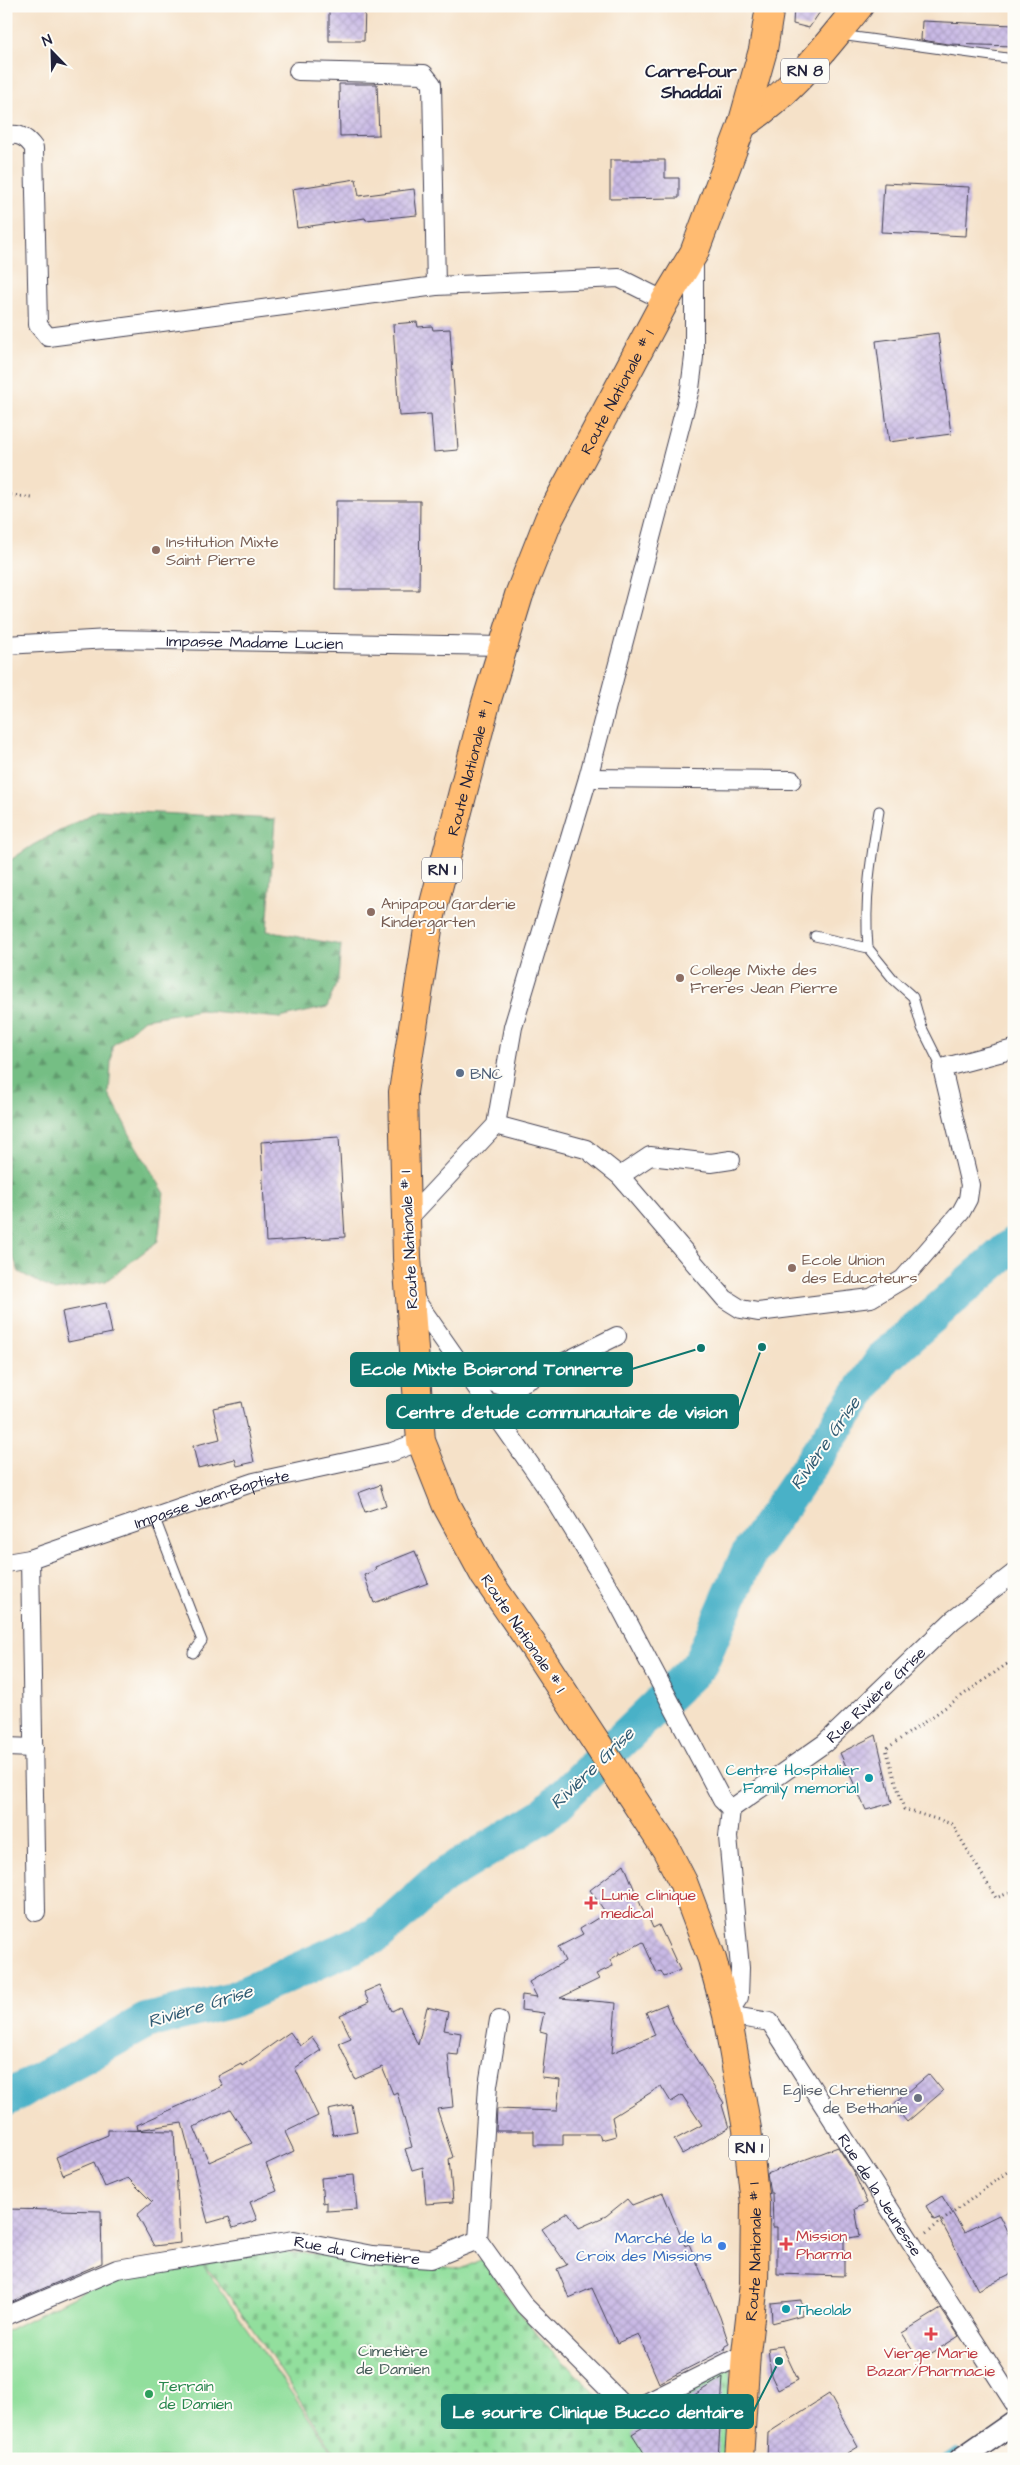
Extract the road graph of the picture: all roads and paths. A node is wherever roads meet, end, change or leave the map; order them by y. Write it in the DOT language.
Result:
graph roads {
  1 [pos="770,6"];
  2 [pos="859,6"];
  3 [pos="835,35"];
  4 [pos="1014,59"];
  5 [pos="298,71"];
  6 [pos="742,125"];
  7 [pos="6,136"];
  8 [pos="694,253"];
  9 [pos="436,286"];
  10 [pos="665,301"];
  11 [pos="6,494"];
  12 [pos="32,498"];
  13 [pos="6,645"];
  14 [pos="503,646"];
  15 [pos="588,778"];
  16 [pos="792,780"];
  17 [pos="880,811"];
  18 [pos="815,936"];
  19 [pos="868,948"];
  20 [pos="1014,1049"];
  21 [pos="942,1068"];
  22 [pos="496,1125"];
  23 [pos="732,1160"];
  24 [pos="620,1176"];
  25 [pos="406,1221"];
  26 [pos="410,1290"];
  27 [pos="617,1336"];
  28 [pos="465,1372"];
  29 [pos="421,1441"];
  30 [pos="154,1516"];
  31 [pos="30,1559"];
  32 [pos="6,1562"];
  33 [pos="1014,1573"];
  34 [pos="193,1653"];
  35 [pos="1014,1657"];
  36 [pos="1007,1664"];
  37 [pos="1014,1677"];
  38 [pos="6,1747"];
  39 [pos="34,1748"];
  40 [pos="727,1804"];
  41 [pos="1014,1891"];
  42 [pos="36,1912"];
  43 [pos="727,2015"];
  44 [pos="500,2020"];
  45 [pos="1014,2168"];
  46 [pos="478,2240"];
  47 [pos="911,2243"];
  48 [pos="6,2316"];
  49 [pos="746,2353"];
  50 [pos="1014,2403"];
  51 [pos="1014,2422"];
  52 [pos="738,2459"];
  53 [pos="961,2459"];
  1 -- 6 [label="main road, Route Nationale # 1 / RN 1"];
  2 -- 3 [label="main road, RN 8"];
  3 -- 4 [label="lane"];
  3 -- 6 [label="main road, RN 8"];
  5 -- 9 [label="street"];
  6 -- 8 [label="main road, Route Nationale # 1 / RN 1"];
  7 -- 9 [label="street"];
  8 -- 10 [label="main road, Route Nationale # 1 / RN 1"];
  8 -- 15 [label="street"];
  9 -- 10 [label="street"];
  10 -- 14 [label="main road, Route Nationale # 1 / RN 1"];
  11 -- 12 [label="path"];
  13 -- 14 [label="street, Impasse Madame Lucien"];
  14 -- 25 [label="main road, Route Nationale # 1 / RN 1"];
  15 -- 16 [label="street"];
  15 -- 22 [label="street"];
  17 -- 19 [label="lane"];
  18 -- 19 [label="lane"];
  19 -- 21 [label="lane"];
  20 -- 21 [label="street"];
  21 -- 24 [label="street"];
  22 -- 24 [label="street"];
  22 -- 25 [label="street"];
  23 -- 24 [label="street"];
  25 -- 26 [label="main road, Route Nationale # 1 / RN 1"];
  26 -- 28 [label="street"];
  26 -- 29 [label="main road, Route Nationale # 1 / RN 1"];
  27 -- 28 [label="street"];
  28 -- 40 [label="street"];
  29 -- 30 [label="street, Impasse Jean-Baptiste"];
  29 -- 43 [label="main road, Route Nationale # 1 / RN 1"];
  30 -- 31 [label="street, Impasse Jean-Baptiste"];
  30 -- 34 [label="lane"];
  31 -- 32 [label="street, Impasse Jean-Baptiste"];
  31 -- 39 [label="street"];
  33 -- 40 [label="street, Rue Rivière Grise"];
  35 -- 36 [label="path"];
  36 -- 37 [label="path"];
  36 -- 41 [label="path"];
  38 -- 39 [label="street"];
  39 -- 42 [label="street"];
  40 -- 43 [label="street"];
  43 -- 47 [label="street, Rue de la Jeunesse"];
  43 -- 49 [label="main road, Route Nationale # 1 / RN 1"];
  44 -- 46 [label="street"];
  45 -- 47 [label="path"];
  46 -- 48 [label="street, Rue du Cimetière"];
  46 -- 49 [label="street"];
  47 -- 50 [label="street, Rue de la Jeunesse"];
  49 -- 52 [label="main road, Route Nationale # 1 / RN 1"];
  51 -- 53 [label="street"];
}
